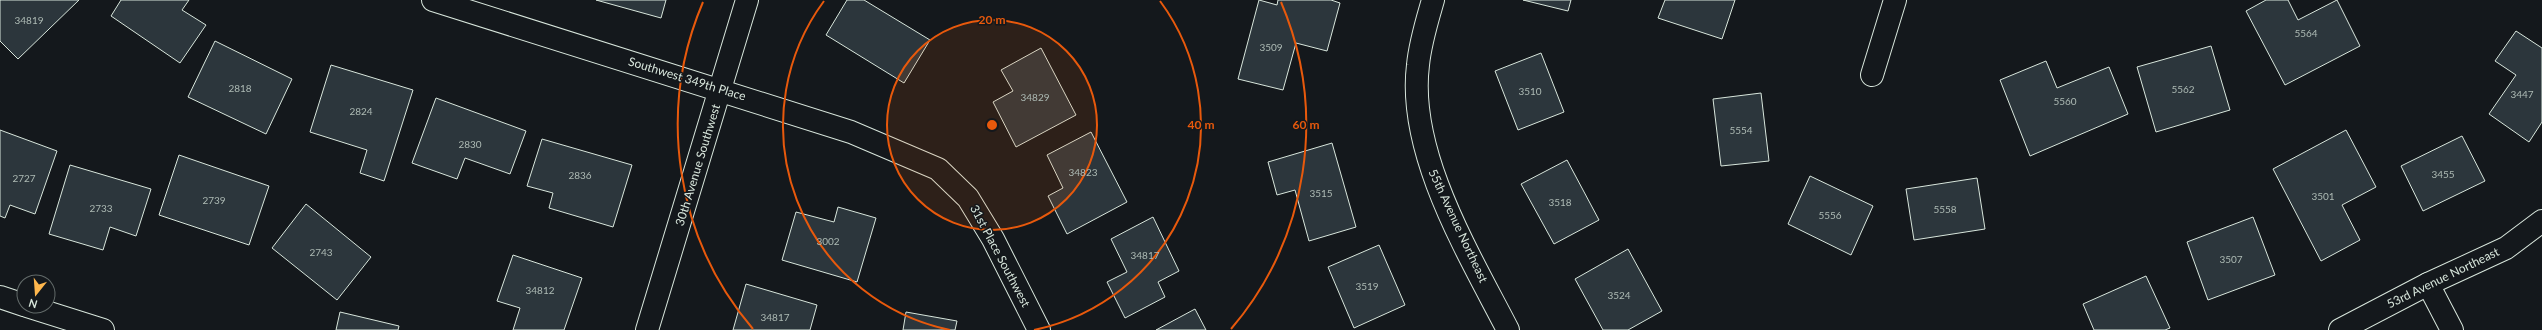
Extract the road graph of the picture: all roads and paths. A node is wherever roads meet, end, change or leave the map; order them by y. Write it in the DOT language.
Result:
graph roads {
  1 [pos="432,0"];
  2 [pos="747,0"];
  3 [pos="1433,0"];
  4 [pos="1895,0"];
  5 [pos="1872,75"];
  6 [pos="722,90"];
  7 [pos="938,169"];
  8 [pos="2542,220"];
  9 [pos="2428,284"];
  10 [pos="0,297"];
  11 [pos="16,302"];
  12 [pos="52,314"];
  13 [pos="103,330"];
  14 [pos="647,330"];
  15 [pos="1039,330"];
  16 [pos="1508,330"];
  17 [pos="2340,330"];
  18 [pos="2452,330"];
  1 -- 6 [label="street, Southwest 349th Place"];
  2 -- 6 [label="street, 30th Avenue Southwest"];
  3 -- 16 [label="street, 55th Avenue Northeast"];
  4 -- 5 [label="street"];
  6 -- 7 [label="street, Southwest 349th Place"];
  6 -- 14 [label="street, 30th Avenue Southwest"];
  7 -- 15 [label="street, 31st Place Southwest"];
  8 -- 9 [label="street, 53rd Avenue Northeast"];
  9 -- 17 [label="street, 53rd Avenue Northeast"];
  9 -- 18 [label="street"];
  10 -- 11 [label="street"];
  12 -- 13 [label="street"];
}
